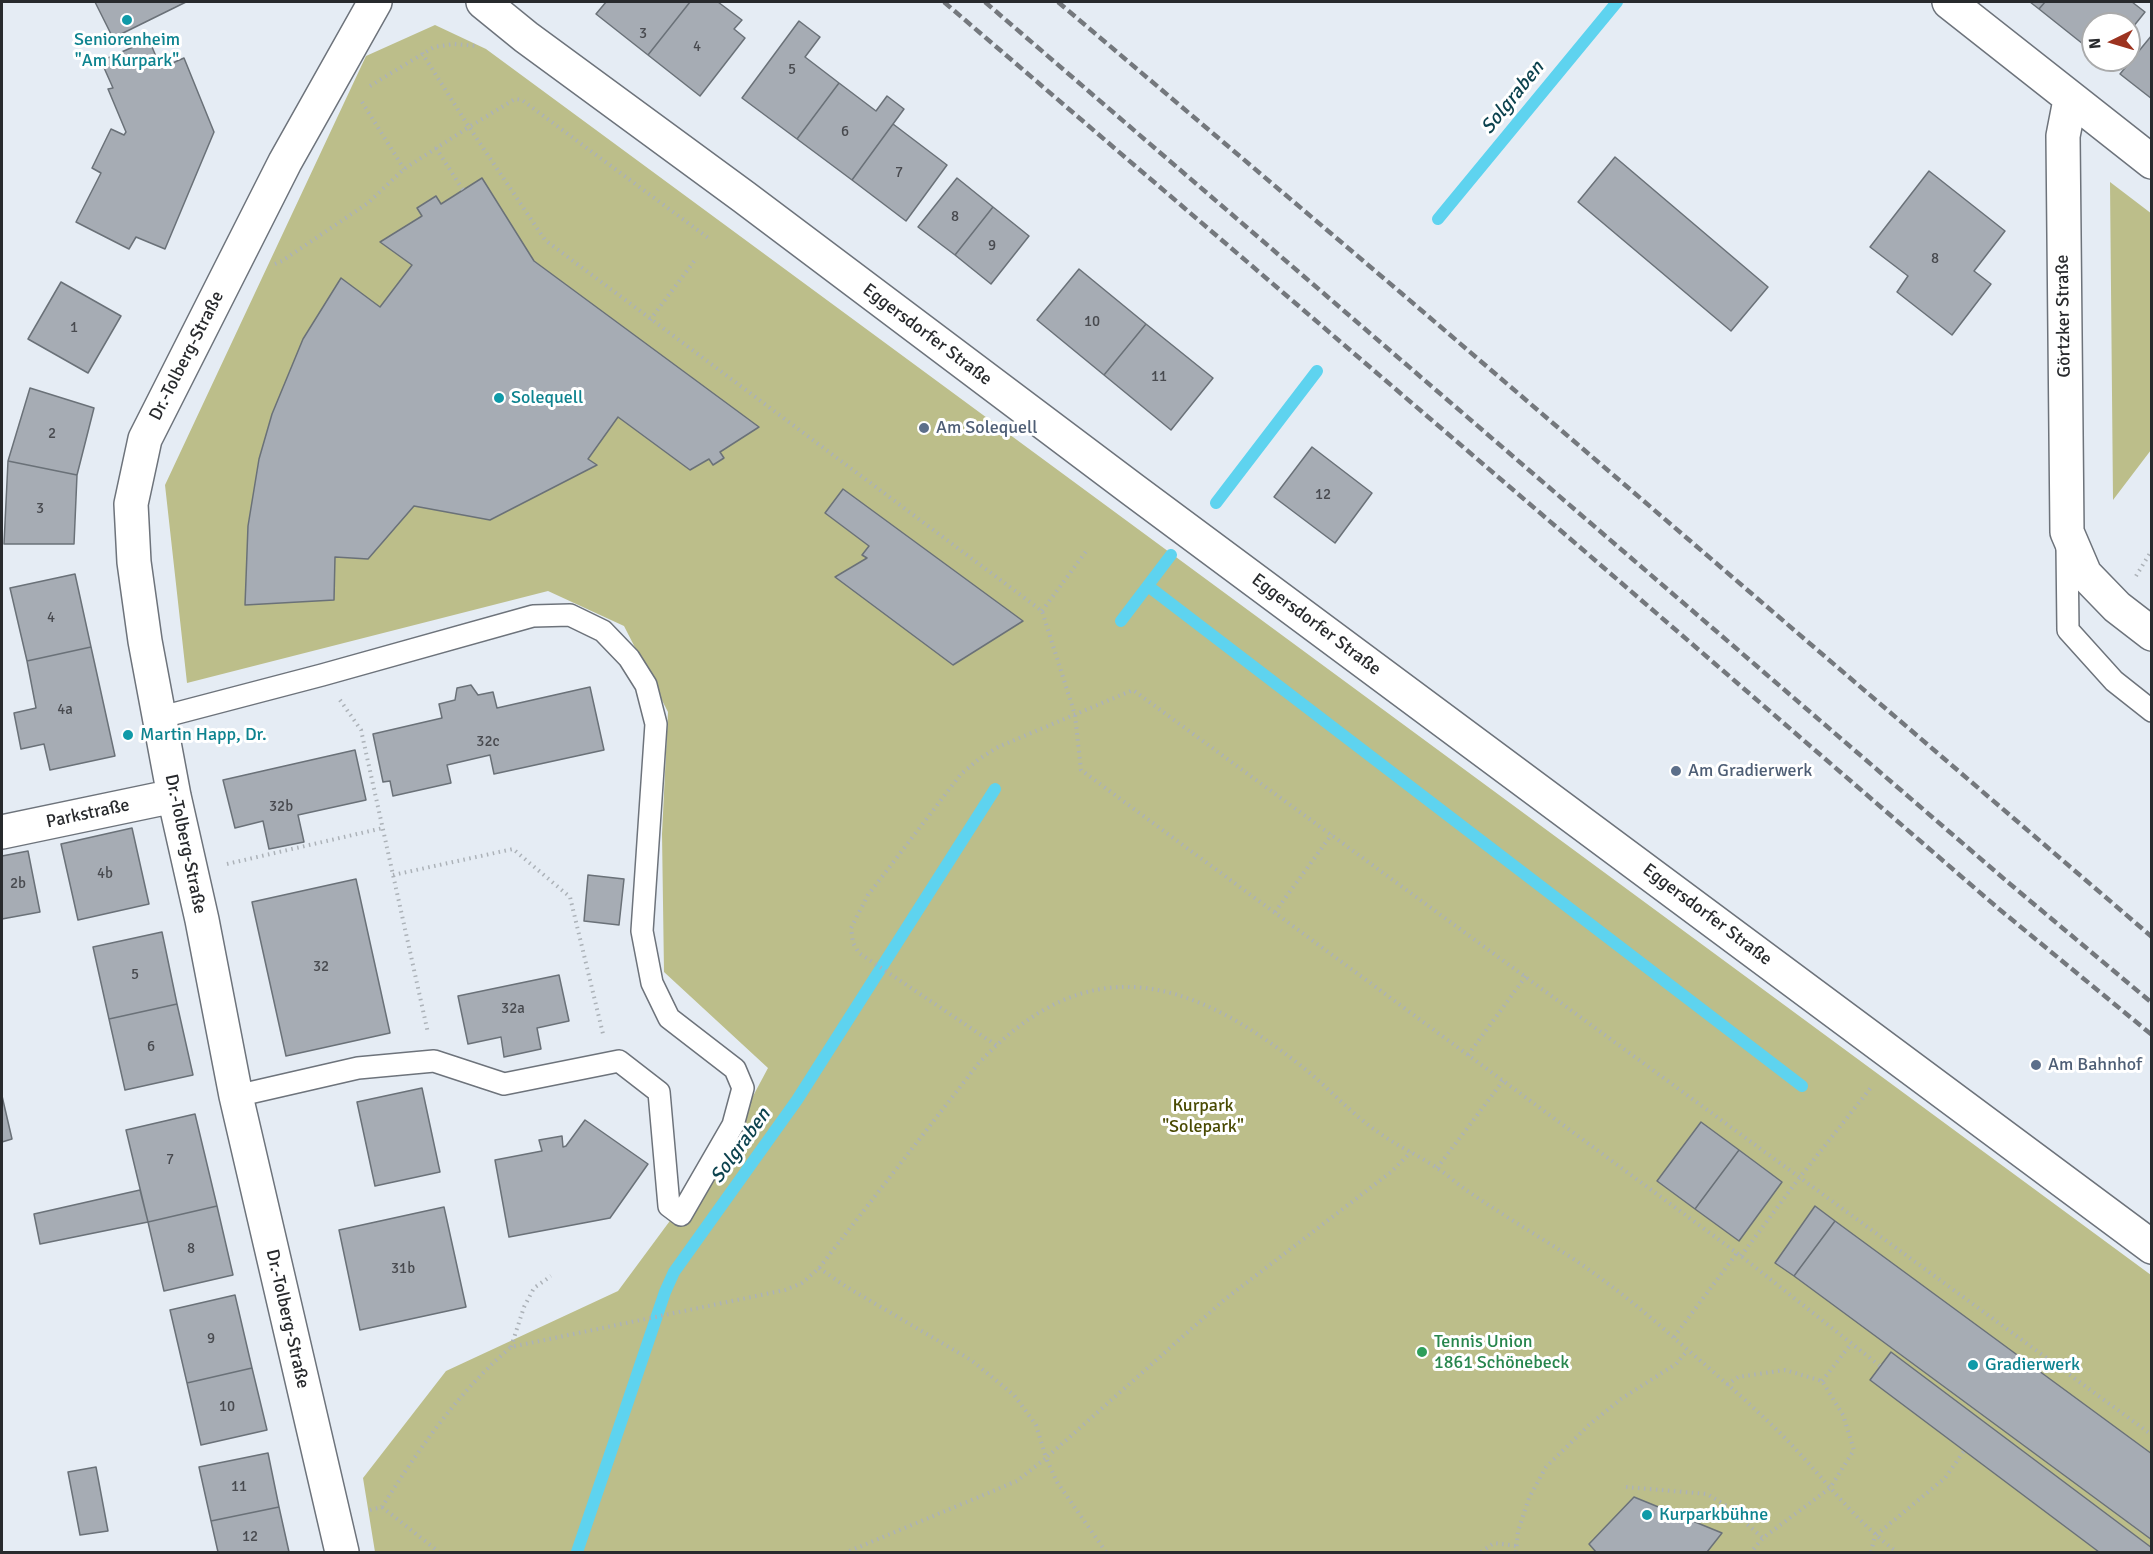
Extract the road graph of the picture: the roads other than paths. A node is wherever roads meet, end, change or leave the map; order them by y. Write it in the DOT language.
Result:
graph roads {
  1 [pos="375,2"];
  2 [pos="483,2"];
  3 [pos="1948,2"];
  4 [pos="2070,100"];
  5 [pos="2151,162"];
  6 [pos="2067,532"];
  7 [pos="2151,634"];
  8 [pos="2151,711"];
  9 [pos="158,718"];
  10 [pos="174,796"];
  11 [pos="2,832"];
  12 [pos="236,1096"];
  13 [pos="2151,1247"];
  14 [pos="342,1552"];
  1 -- 9 [label="street, Dr.-Tolberg-Straße"];
  2 -- 13 [label="street, Eggersdorfer Straße"];
  3 -- 4 [label="street"];
  4 -- 5 [label="street"];
  4 -- 6 [label="street, Görtzker Straße"];
  6 -- 7 [label="street"];
  6 -- 8 [label="lane"];
  9 -- 10 [label="street, Dr.-Tolberg-Straße"];
  9 -- 12 [label="lane"];
  10 -- 11 [label="street, Parkstraße"];
  10 -- 12 [label="street, Dr.-Tolberg-Straße"];
  12 -- 14 [label="street, Dr.-Tolberg-Straße"];
}
